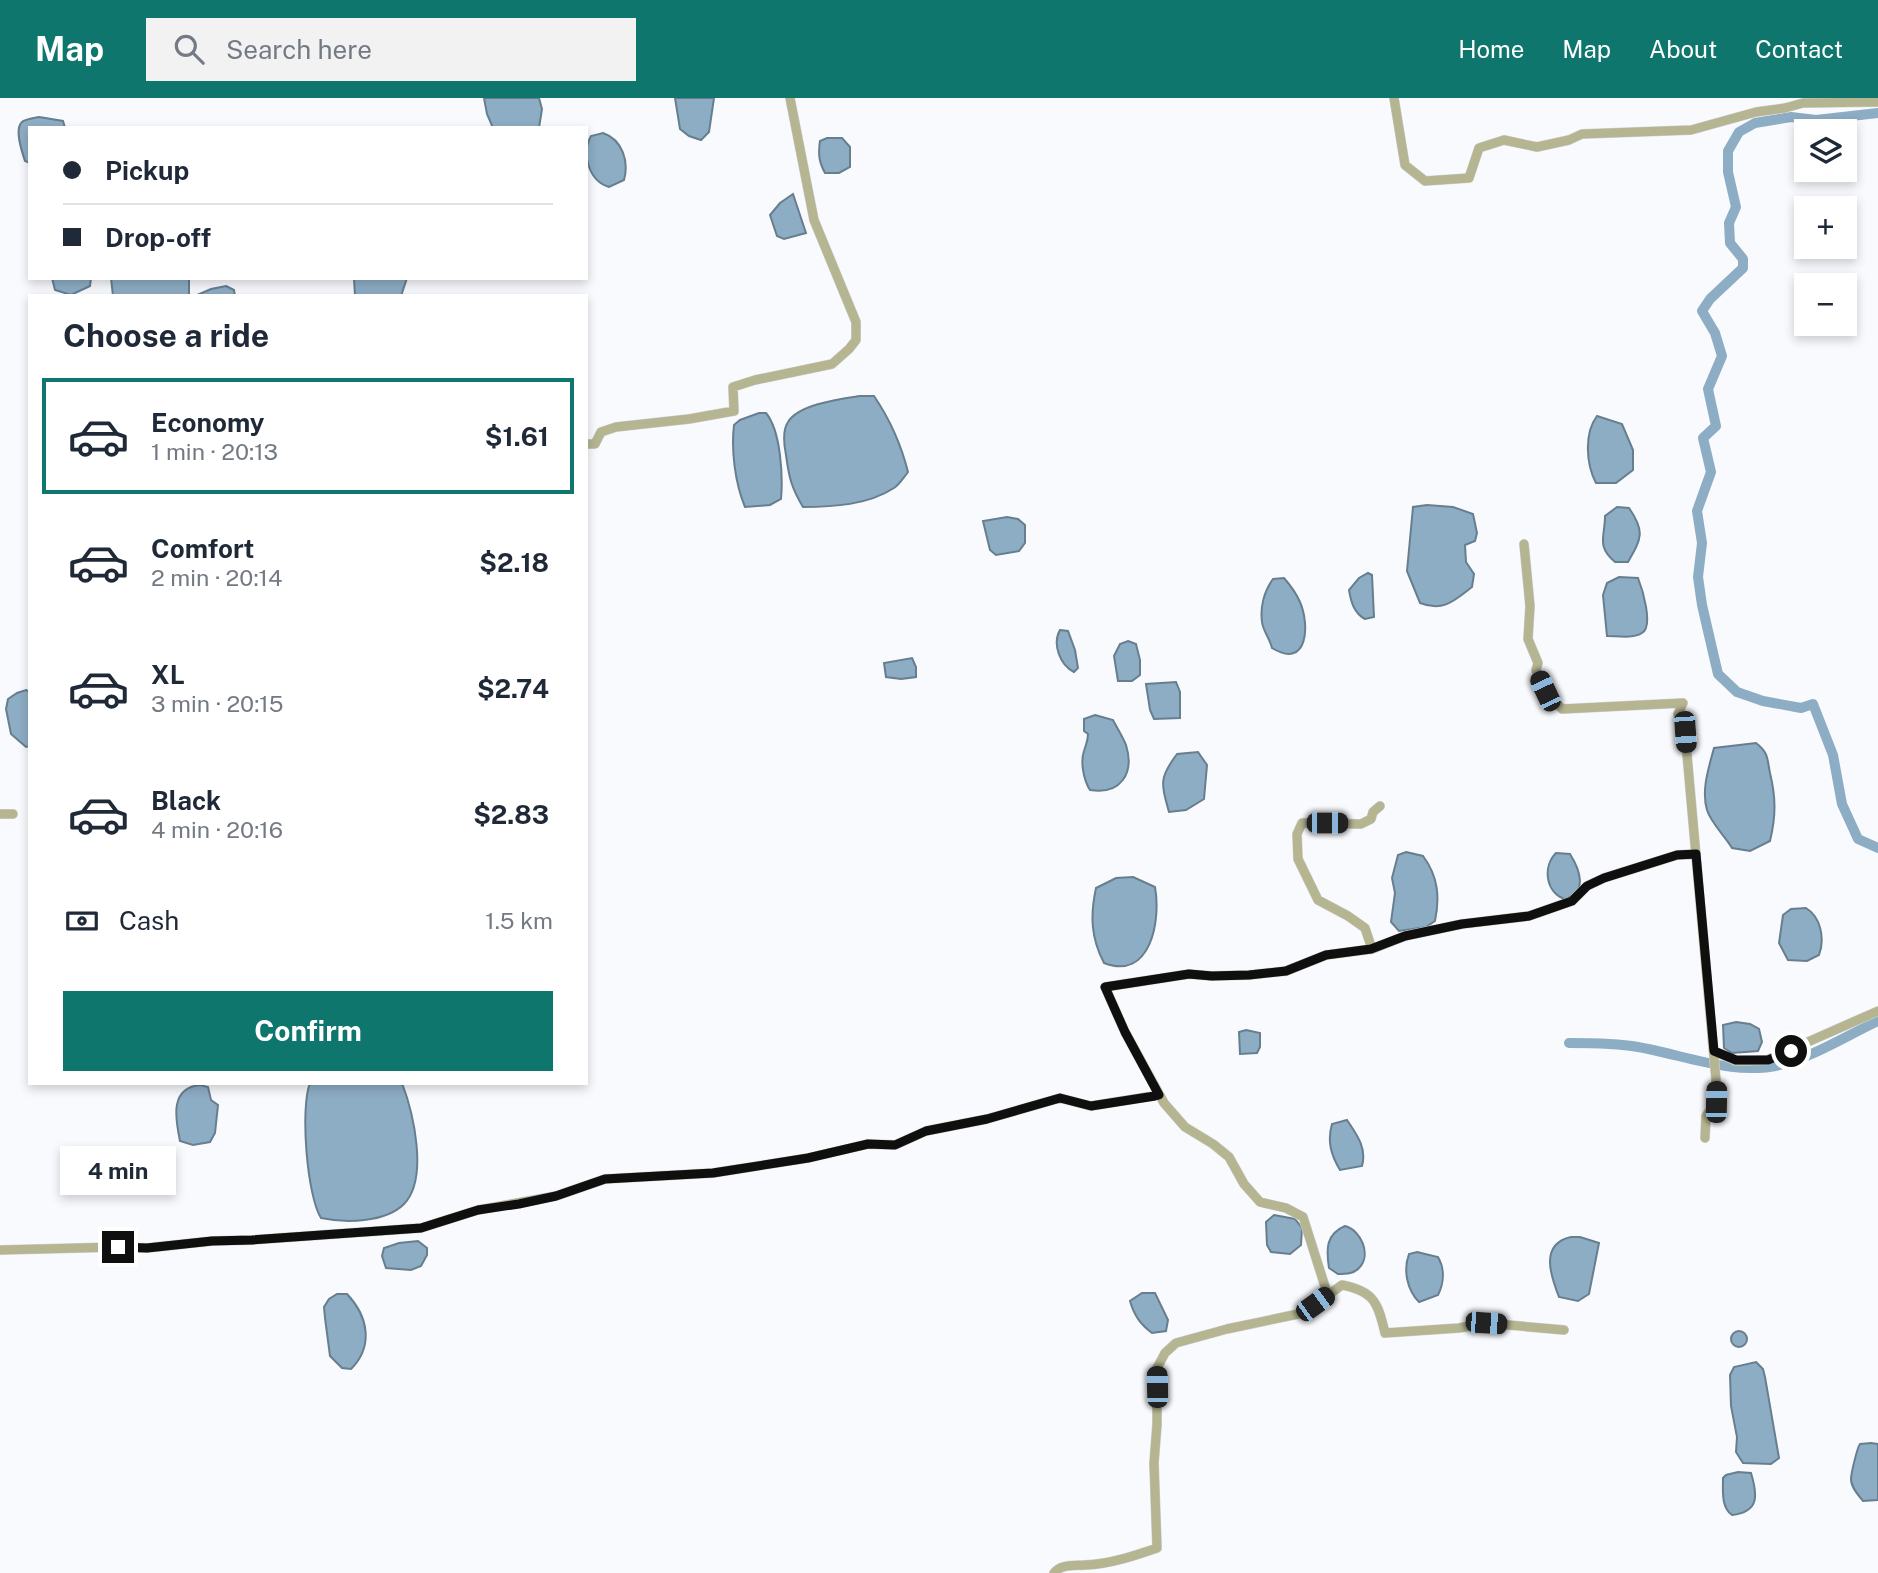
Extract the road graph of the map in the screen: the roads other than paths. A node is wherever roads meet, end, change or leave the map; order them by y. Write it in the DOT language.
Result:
graph roads {
  1 [pos="790,98"];
  2 [pos="1394,98"];
  3 [pos="1878,102"];
  4 [pos="588,444"];
  5 [pos="1524,544"];
  6 [pos="1380,806"];
  7 [pos="0,814"];
  8 [pos="13,814"];
  9 [pos="1696,854"];
  10 [pos="1371,949"];
  11 [pos="1878,1011"];
  12 [pos="1714,1051"];
  13 [pos="1159,1095"];
  14 [pos="1705,1138"];
  15 [pos="0,1250"];
  16 [pos="1328,1296"];
  17 [pos="1564,1330"];
  18 [pos="1054,1573"];
  1 -- 4 [label="street"];
  2 -- 3 [label="street"];
  5 -- 9 [label="street"];
  6 -- 10 [label="street"];
  7 -- 8 [label="street"];
  9 -- 10 [label="street"];
  9 -- 12 [label="street"];
  10 -- 13 [label="street"];
  11 -- 12 [label="street"];
  12 -- 14 [label="street"];
  13 -- 15 [label="street"];
  13 -- 16 [label="street"];
  16 -- 17 [label="street"];
  16 -- 18 [label="street"];
}
